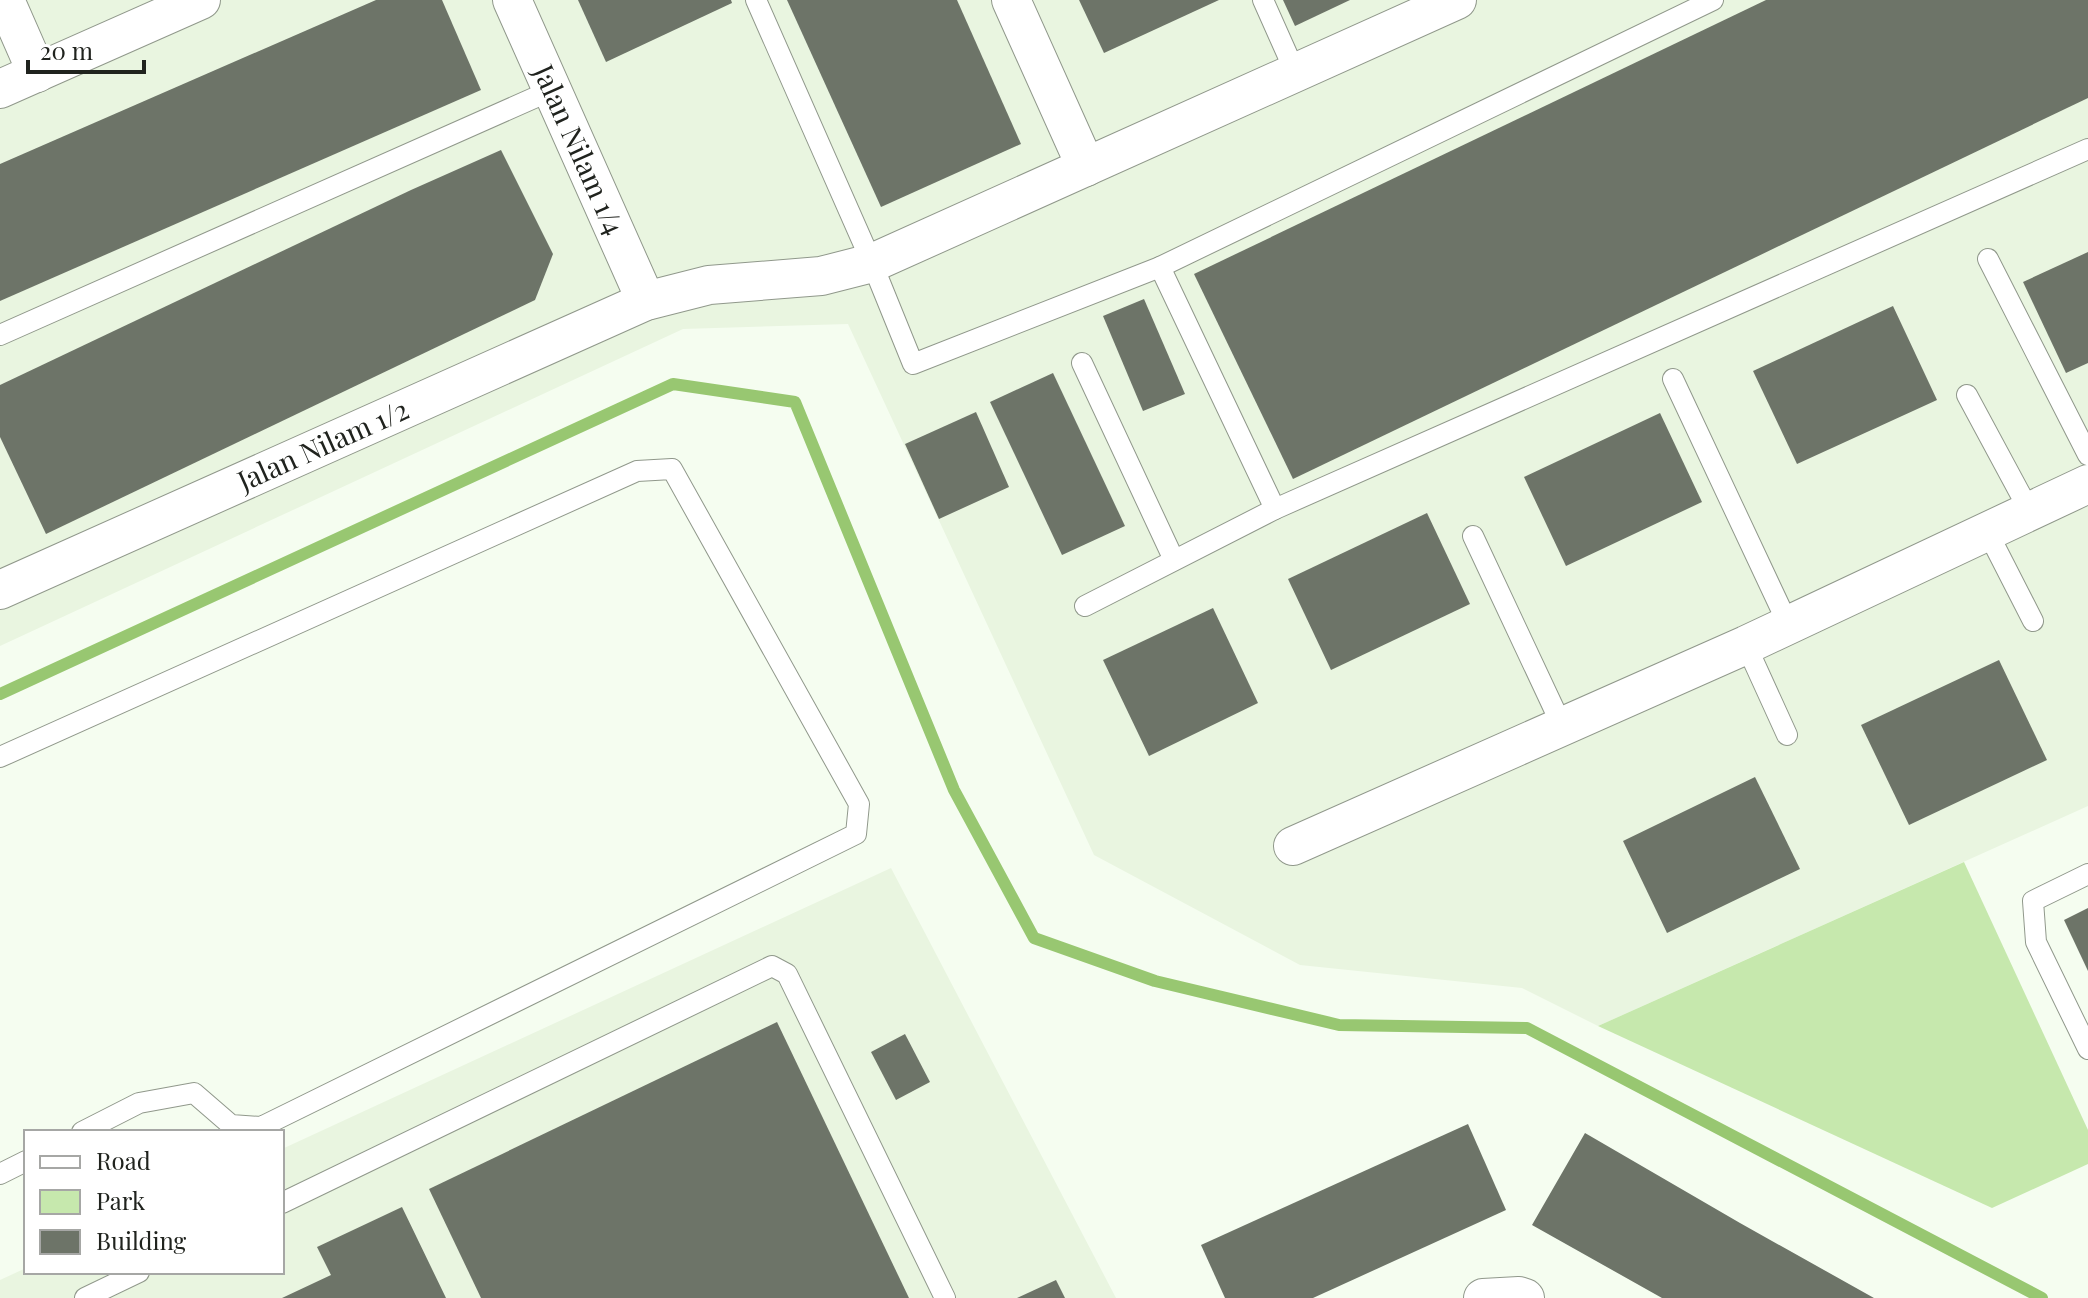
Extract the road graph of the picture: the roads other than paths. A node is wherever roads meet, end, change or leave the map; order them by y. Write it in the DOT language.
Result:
graph roads {
  1 [pos="5,0"];
  2 [pos="201,0"];
  3 [pos="512,0"];
  4 [pos="756,0"];
  5 [pos="1011,0"];
  6 [pos="1263,0"];
  7 [pos="1457,0"];
  8 [pos="1713,0"];
  9 [pos="37,73"];
  10 [pos="1296,74"];
  11 [pos="0,89"];
  12 [pos="552,90"];
  13 [pos="2088,149"];
  14 [pos="1086,167"];
  15 [pos="1988,259"];
  16 [pos="872,263"];
  17 [pos="1160,267"];
  18 [pos="646,301"];
  19 [pos="0,335"];
  20 [pos="1082,363"];
  21 [pos="1673,379"];
  22 [pos="1967,395"];
  23 [pos="2088,455"];
  24 [pos="2088,484"];
  25 [pos="1275,509"];
  26 [pos="2030,512"];
  27 [pos="1987,531"];
  28 [pos="1473,536"];
  29 [pos="1174,560"];
  30 [pos="2,583"];
  31 [pos="1085,606"];
  32 [pos="2033,621"];
  33 [pos="1788,624"];
  34 [pos="1746,645"];
  35 [pos="1563,728"];
  36 [pos="1787,735"];
  37 [pos="0,757"];
  38 [pos="1293,846"];
  39 [pos="2088,874"];
  40 [pos="2088,1049"];
  41 [pos="86,1130"];
  42 [pos="284,1202"];
  43 [pos="135,1274"];
  44 [pos="85,1298"];
  45 [pos="945,1298"];
  46 [pos="1483,1298"];
  47 [pos="1525,1298"];
  1 -- 9 [label="street"];
  2 -- 9 [label="street"];
  3 -- 12 [label="street, Jalan Nilam 1/4"];
  4 -- 16 [label="lane"];
  5 -- 14 [label="street"];
  6 -- 10 [label="lane"];
  7 -- 10 [label="street, Jalan Nilam 1/2"];
  8 -- 17 [label="lane"];
  9 -- 11 [label="street"];
  10 -- 14 [label="street, Jalan Nilam 1/2"];
  12 -- 18 [label="street, Jalan Nilam 1/4"];
  12 -- 19 [label="lane"];
  13 -- 25 [label="lane"];
  14 -- 16 [label="street, Jalan Nilam 1/2"];
  15 -- 23 [label="lane"];
  16 -- 17 [label="lane"];
  16 -- 18 [label="street, Jalan Nilam 1/2"];
  17 -- 25 [label="lane"];
  18 -- 30 [label="street, Jalan Nilam 1/2"];
  20 -- 29 [label="lane"];
  21 -- 33 [label="lane"];
  22 -- 26 [label="lane"];
  24 -- 26 [label="street"];
  25 -- 29 [label="lane"];
  26 -- 27 [label="street"];
  27 -- 32 [label="lane"];
  27 -- 33 [label="street"];
  28 -- 35 [label="lane"];
  29 -- 31 [label="lane"];
  33 -- 34 [label="street"];
  34 -- 35 [label="street"];
  34 -- 36 [label="lane"];
  35 -- 38 [label="street"];
  37 -- 41 [label="lane"];
  39 -- 40 [label="lane"];
  42 -- 45 [label="lane"];
  43 -- 44 [label="lane"];
  46 -- 47 [label="street"];
}
